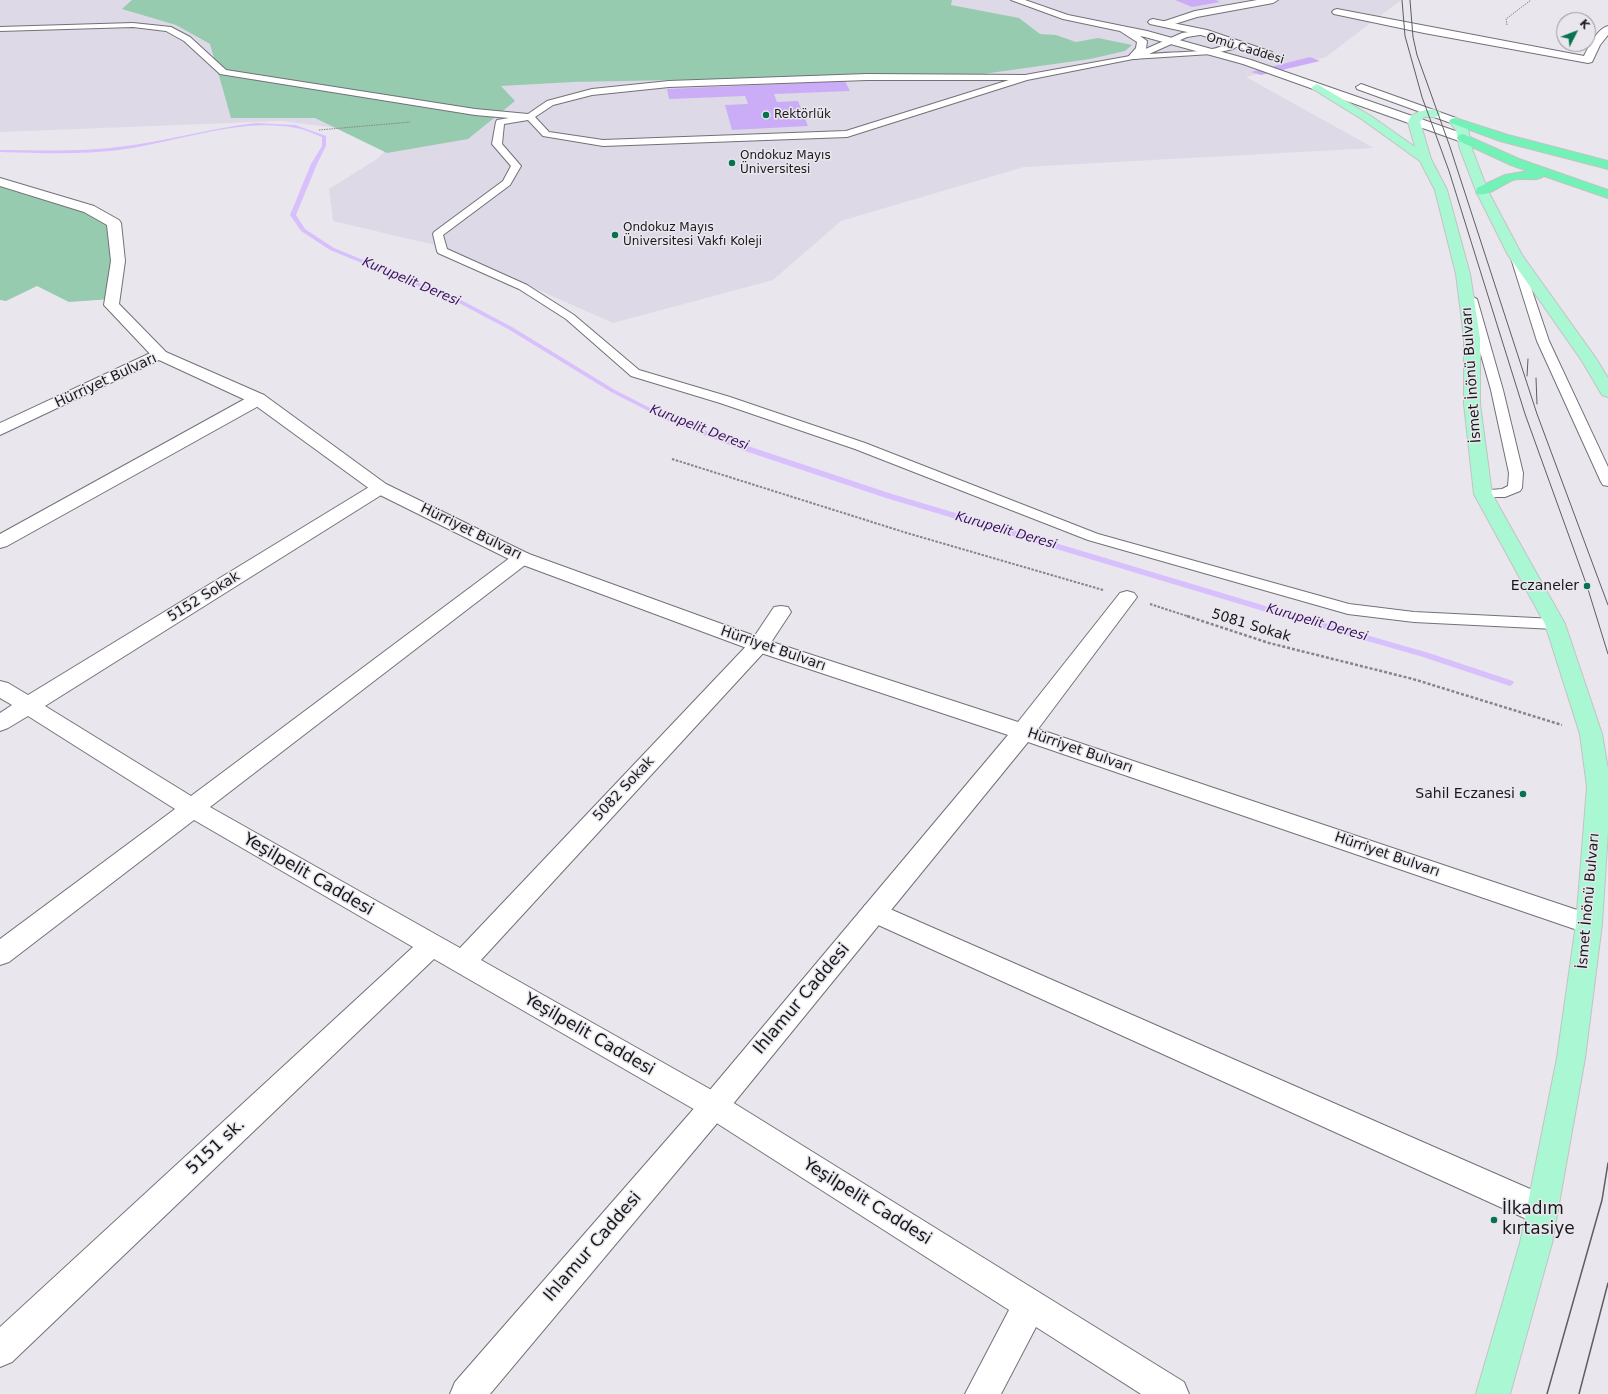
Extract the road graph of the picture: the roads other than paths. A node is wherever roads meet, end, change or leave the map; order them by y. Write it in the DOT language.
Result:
graph roads {
  1 [pos="1016,0"];
  2 [pos="1044,0"];
  3 [pos="1274,0"];
  4 [pos="1246,2"];
  5 [pos="1337,12"];
  6 [pos="1104,14"];
  7 [pos="1145,21"];
  8 [pos="1165,24"];
  9 [pos="0,29"];
  10 [pos="1123,29"];
  11 [pos="1608,29"];
  12 [pos="1203,32"];
  13 [pos="1171,41"];
  14 [pos="1236,43"];
  15 [pos="1211,52"];
  16 [pos="1133,57"];
  17 [pos="1278,57"];
  18 [pos="1025,78"];
  19 [pos="1351,84"];
  20 [pos="1317,87"];
  21 [pos="1435,114"];
  22 [pos="530,117"];
  23 [pos="1455,121"];
  24 [pos="1414,122"];
  25 [pos="1463,138"];
  26 [pos="1595,150"];
  27 [pos="1425,159"];
  28 [pos="1608,165"];
  29 [pos="1608,174"];
  30 [pos="1557,177"];
  31 [pos="0,182"];
  32 [pos="1482,191"];
  33 [pos="1608,194"];
  34 [pos="1515,255"];
  35 [pos="1463,274"];
  36 [pos="159,354"];
  37 [pos="1608,392"];
  38 [pos="258,399"];
  39 [pos="0,430"];
  40 [pos="1608,482"];
  41 [pos="380,488"];
  42 [pos="1482,494"];
  43 [pos="0,542"];
  44 [pos="522,558"];
  45 [pos="1127,597"];
  46 [pos="782,612"];
  47 [pos="1554,624"];
  48 [pos="759,645"];
  49 [pos="0,688"];
  50 [pos="28,706"];
  51 [pos="0,723"];
  52 [pos="1023,732"];
  53 [pos="192,808"];
  54 [pos="874,912"];
  55 [pos="1589,924"];
  56 [pos="432,945"];
  57 [pos="0,954"];
  58 [pos="462,963"];
  59 [pos="714,1106"];
  60 [pos="1542,1210"];
  61 [pos="1030,1305"];
  62 [pos="0,1350"];
  63 [pos="467,1394"];
  64 [pos="982,1394"];
  65 [pos="1172,1394"];
  66 [pos="1493,1394"];
  1 -- 10 [label="street, Omü Caddesi"];
  2 -- 6 [label="street"];
  3 -- 4 [label="street"];
  4 -- 8 [label="street"];
  5 -- 11 [label="street"];
  7 -- 8 [label="street, Omü Caddesi"];
  8 -- 12 [label="street, Omü Caddesi"];
  9 -- 22 [label="lane"];
  10 -- 13 [label="street, Omü Caddesi"];
  10 -- 16 [label="street"];
  12 -- 13 [label="lane"];
  12 -- 14 [label="street, Omü Caddesi"];
  13 -- 15 [label="street, Omü Caddesi"];
  13 -- 16 [label="lane"];
  14 -- 15 [label="lane"];
  14 -- 17 [label="street, Omü Caddesi"];
  15 -- 16 [label="lane"];
  15 -- 20 [label="street, Omü Caddesi"];
  16 -- 18 [label="lane"];
  18 -- 22 [label="lane"];
  18 -- 22 [label="lane"];
  19 -- 21 [label="street"];
  20 -- 24 [label="street, Omü Caddesi"];
  20 -- 27 [label="main road"];
  21 -- 23 [label="street"];
  21 -- 24 [label="main road"];
  22 -- 47 [label="lane"];
  23 -- 25 [label="main road"];
  23 -- 26 [label="highway"];
  23 -- 28 [label="highway"];
  24 -- 25 [label="street, Omü Caddesi"];
  24 -- 27 [label="main road, İsmet İnönü Bulvarı"];
  25 -- 29 [label="highway"];
  25 -- 30 [label="highway"];
  25 -- 32 [label="main road"];
  27 -- 35 [label="main road, İsmet İnönü Bulvarı"];
  30 -- 32 [label="highway"];
  30 -- 33 [label="highway"];
  31 -- 36 [label="street"];
  32 -- 34 [label="main road"];
  34 -- 37 [label="main road"];
  34 -- 40 [label="lane"];
  35 -- 42 [label="main road, İsmet İnönü Bulvarı"];
  35 -- 42 [label="lane"];
  36 -- 38 [label="street, Hürriyet Bulvarı"];
  36 -- 39 [label="street, Hürriyet Bulvarı"];
  38 -- 41 [label="street, Hürriyet Bulvarı"];
  38 -- 43 [label="street"];
  41 -- 44 [label="street, Hürriyet Bulvarı"];
  41 -- 50 [label="street, 5152 Sokak"];
  42 -- 47 [label="main road, İsmet İnönü Bulvarı"];
  44 -- 48 [label="street, Hürriyet Bulvarı"];
  44 -- 53 [label="street"];
  45 -- 52 [label="street, Ihlamur Caddesi"];
  46 -- 48 [label="street, 5082 Sokak"];
  47 -- 55 [label="main road, İsmet İnönü Bulvarı"];
  48 -- 52 [label="street, Hürriyet Bulvarı"];
  48 -- 58 [label="street, 5082 Sokak"];
  49 -- 50 [label="street, Yeşilpelit Caddesi"];
  50 -- 51 [label="street, 5152 Sokak"];
  50 -- 53 [label="street, Yeşilpelit Caddesi"];
  52 -- 54 [label="street, Ihlamur Caddesi"];
  52 -- 55 [label="street, Hürriyet Bulvarı"];
  53 -- 56 [label="street, Yeşilpelit Caddesi"];
  53 -- 57 [label="street"];
  54 -- 59 [label="street, Ihlamur Caddesi"];
  54 -- 60 [label="street"];
  55 -- 60 [label="main road, İsmet İnönü Bulvarı"];
  56 -- 58 [label="street, Yeşilpelit Caddesi"];
  56 -- 62 [label="street, 5151 sk."];
  58 -- 59 [label="street, Yeşilpelit Caddesi"];
  59 -- 61 [label="street, Yeşilpelit Caddesi"];
  59 -- 63 [label="street, Ihlamur Caddesi"];
  60 -- 66 [label="main road, İsmet İnönü Bulvarı"];
  61 -- 64 [label="street"];
  61 -- 65 [label="street, Yeşilpelit Caddesi"];
}
